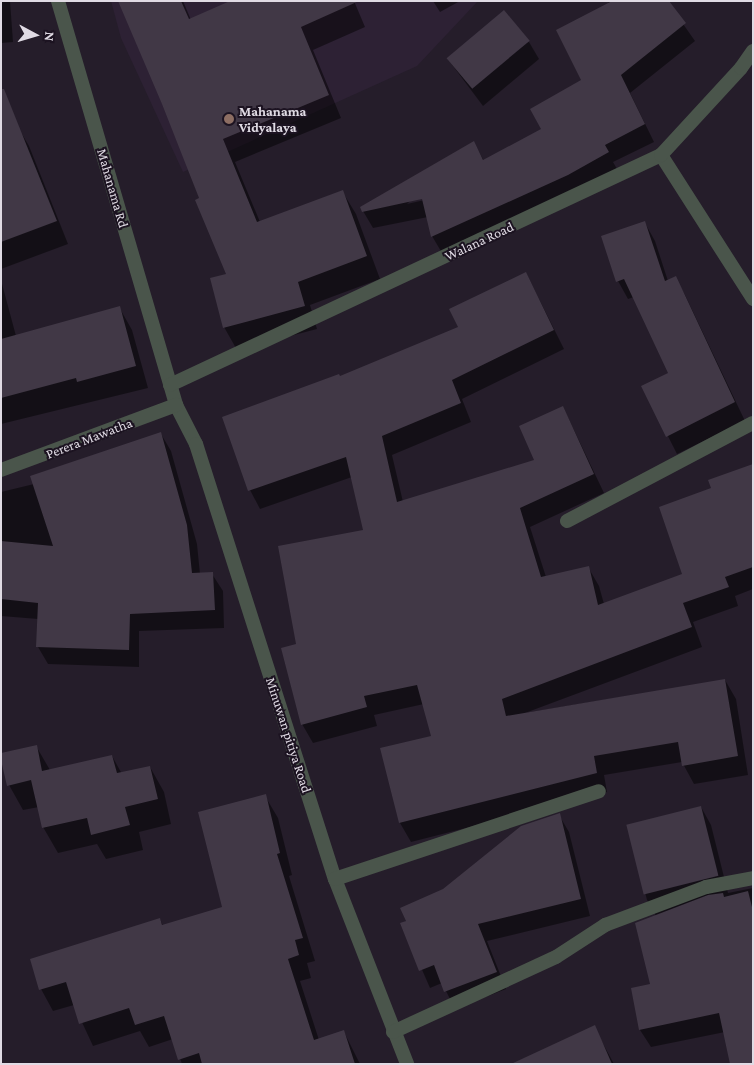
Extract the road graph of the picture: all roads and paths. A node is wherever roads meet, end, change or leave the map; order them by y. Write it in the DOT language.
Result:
graph roads {
  1 [pos="58,1"];
  2 [pos="753,51"];
  3 [pos="661,155"];
  4 [pos="753,298"];
  5 [pos="169,380"];
  6 [pos="176,405"];
  7 [pos="753,423"];
  8 [pos="1,470"];
  9 [pos="567,521"];
  10 [pos="599,791"];
  11 [pos="753,878"];
  12 [pos="335,879"];
  13 [pos="393,1032"];
  14 [pos="407,1064"];
  1 -- 5 [label="street, Mahanama Rd"];
  2 -- 3 [label="street, Walana Road"];
  3 -- 4 [label="street"];
  3 -- 5 [label="street, Walana Road"];
  5 -- 6 [label="street, Mahanama Rd"];
  6 -- 8 [label="street, Perera Mawatha"];
  6 -- 12 [label="street, Minuwan pitiya Road"];
  7 -- 9 [label="street"];
  10 -- 12 [label="street"];
  11 -- 13 [label="street"];
  12 -- 13 [label="street, Minuwan pitiya Road"];
  13 -- 14 [label="street, Minuwan pitiya Road"];
}
